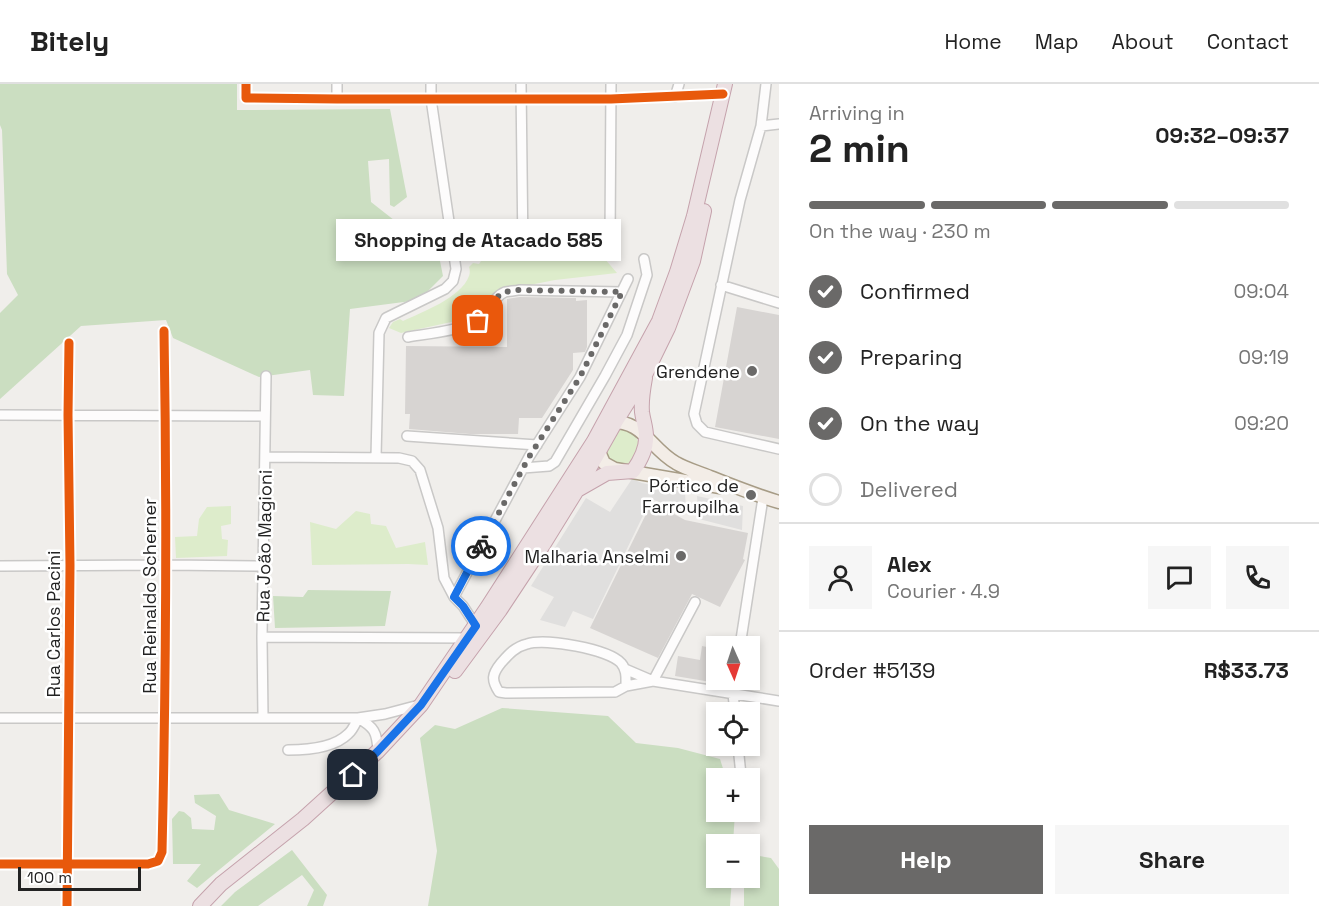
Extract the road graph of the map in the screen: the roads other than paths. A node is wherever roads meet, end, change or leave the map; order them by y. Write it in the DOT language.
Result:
graph roads {
  1 [pos="246,84"];
  2 [pos="338,84"];
  3 [pos="431,84"];
  4 [pos="521,84"];
  5 [pos="612,84"];
  6 [pos="678,84"];
  7 [pos="766,84"];
  8 [pos="724,89"];
  9 [pos="675,97"];
  10 [pos="337,99"];
  11 [pos="431,99"];
  12 [pos="520,99"];
  13 [pos="612,99"];
  14 [pos="720,108"];
  15 [pos="779,124"];
  16 [pos="761,126"];
  17 [pos="524,252"];
  18 [pos="454,255"];
  19 [pos="644,259"];
  20 [pos="628,279"];
  21 [pos="721,285"];
  22 [pos="622,292"];
  23 [pos="779,303"];
  24 [pos="164,331"];
  25 [pos="408,337"];
  26 [pos="69,343"];
  27 [pos="646,373"];
  28 [pos="266,376"];
  29 [pos="0,415"];
  30 [pos="68,415"];
  31 [pos="166,415"];
  32 [pos="264,416"];
  33 [pos="610,422"];
  34 [pos="407,436"];
  35 [pos="646,436"];
  36 [pos="537,445"];
  37 [pos="596,446"];
  38 [pos="779,449"];
  39 [pos="376,457"];
  40 [pos="265,458"];
  41 [pos="523,468"];
  42 [pos="638,474"];
  43 [pos="577,490"];
  44 [pos="749,493"];
  45 [pos="763,498"];
  46 [pos="779,502"];
  47 [pos="70,565"];
  48 [pos="166,565"];
  49 [pos="0,566"];
  50 [pos="263,567"];
  51 [pos="454,597"];
  52 [pos="695,602"];
  53 [pos="463,606"];
  54 [pos="487,608"];
  55 [pos="476,626"];
  56 [pos="742,636"];
  57 [pos="262,637"];
  58 [pos="467,638"];
  59 [pos="625,669"];
  60 [pos="653,681"];
  61 [pos="626,686"];
  62 [pos="734,690"];
  63 [pos="733,694"];
  64 [pos="779,701"];
  65 [pos="734,702"];
  66 [pos="421,705"];
  67 [pos="69,717"];
  68 [pos="165,717"];
  69 [pos="263,717"];
  70 [pos="0,718"];
  71 [pos="358,718"];
  72 [pos="288,750"];
  73 [pos="378,751"];
  74 [pos="0,864"];
  75 [pos="68,864"];
  76 [pos="67,906"];
  77 [pos="200,906"];
  1 -- 10 [label="street"];
  2 -- 10 [label="street"];
  3 -- 11 [label="street"];
  4 -- 12 [label="street"];
  5 -- 13 [label="street"];
  6 -- 9 [label="street"];
  7 -- 16 [label="street"];
  8 -- 9 [label="street"];
  8 -- 14 [label="highway"];
  9 -- 13 [label="street"];
  10 -- 11 [label="street"];
  11 -- 12 [label="street"];
  11 -- 18 [label="street"];
  12 -- 13 [label="street"];
  12 -- 17 [label="street"];
  13 -- 17 [label="street"];
  14 -- 27 [label="highway"];
  14 -- 33 [label="highway"];
  15 -- 16 [label="street"];
  16 -- 21 [label="street"];
  17 -- 18 [label="street"];
  18 -- 39 [label="street"];
  19 -- 41 [label="street"];
  20 -- 22 [label="street"];
  21 -- 23 [label="street"];
  21 -- 38 [label="street"];
  22 -- 25 [label="street"];
  22 -- 36 [label="street"];
  24 -- 31 [label="street, Rua Reinaldo Scherner"];
  26 -- 30 [label="street, Rua Carlos Pacini"];
  27 -- 33 [label="highway"];
  27 -- 35 [label="highway"];
  28 -- 32 [label="street, Rua João Magioni"];
  29 -- 30 [label="street"];
  30 -- 31 [label="street"];
  30 -- 47 [label="street, Rua Carlos Pacini"];
  31 -- 32 [label="street"];
  31 -- 48 [label="street, Rua Reinaldo Scherner"];
  32 -- 40 [label="street, Rua João Magioni"];
  33 -- 35 [label="main road"];
  33 -- 37 [label="highway"];
  34 -- 36 [label="street"];
  35 -- 42 [label="highway"];
  35 -- 44 [label="main road"];
  36 -- 41 [label="street"];
  37 -- 42 [label="main road"];
  37 -- 43 [label="highway"];
  37 -- 54 [label="highway"];
  39 -- 40 [label="street"];
  39 -- 51 [label="street"];
  40 -- 50 [label="street, Rua João Magioni"];
  41 -- 51 [label="street"];
  42 -- 43 [label="highway"];
  42 -- 44 [label="main road"];
  43 -- 66 [label="highway"];
  44 -- 45 [label="main road"];
  45 -- 46 [label="main road"];
  45 -- 56 [label="street"];
  47 -- 48 [label="street"];
  47 -- 49 [label="street"];
  47 -- 67 [label="street, Rua Carlos Pacini"];
  48 -- 50 [label="street"];
  48 -- 68 [label="street, Rua Reinaldo Scherner"];
  50 -- 57 [label="street, Rua João Magioni"];
  51 -- 53 [label="street"];
  52 -- 60 [label="street"];
  53 -- 54 [label="street"];
  53 -- 55 [label="street"];
  54 -- 55 [label="highway"];
  55 -- 58 [label="highway"];
  57 -- 58 [label="street"];
  57 -- 69 [label="street, Rua João Magioni"];
  58 -- 66 [label="highway"];
  59 -- 60 [label="street"];
  59 -- 61 [label="street"];
  59 -- 61 [label="street"];
  60 -- 61 [label="street"];
  60 -- 63 [label="street"];
  62 -- 63 [label="street"];
  63 -- 64 [label="street"];
  63 -- 65 [label="street"];
  66 -- 71 [label="street"];
  66 -- 73 [label="highway"];
  67 -- 68 [label="street"];
  67 -- 70 [label="street"];
  67 -- 75 [label="street, Rua Carlos Pacini"];
  68 -- 69 [label="street"];
  68 -- 75 [label="street, Rua Reinaldo Scherner"];
  69 -- 71 [label="street"];
  71 -- 72 [label="street"];
  71 -- 73 [label="street"];
  73 -- 77 [label="highway"];
  74 -- 75 [label="street"];
  75 -- 76 [label="street, Rua Carlos Pacini"];
}
